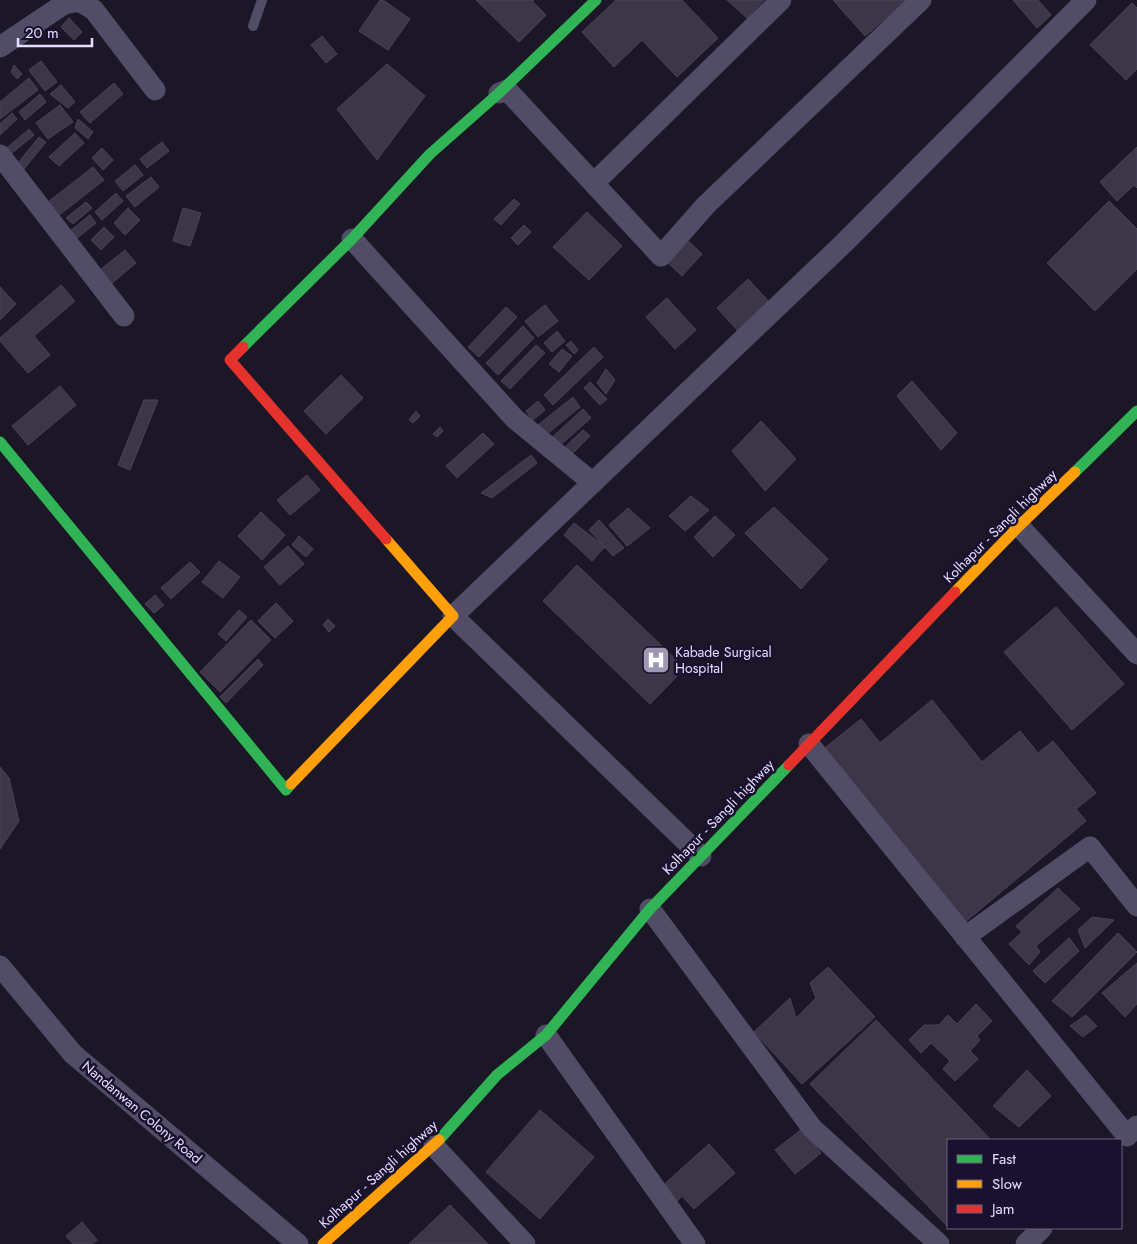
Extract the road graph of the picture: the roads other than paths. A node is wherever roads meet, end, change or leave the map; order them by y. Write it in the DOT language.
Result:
graph roads {
  1 [pos="262,0"];
  2 [pos="596,0"];
  3 [pos="781,0"];
  4 [pos="921,0"];
  5 [pos="1086,0"];
  6 [pos="253,26"];
  7 [pos="0,47"];
  8 [pos="155,90"];
  9 [pos="499,93"];
  10 [pos="0,155"];
  11 [pos="594,183"];
  12 [pos="352,239"];
  13 [pos="124,316"];
  14 [pos="1137,411"];
  15 [pos="0,442"];
  16 [pos="593,483"];
  17 [pos="1019,526"];
  18 [pos="453,616"];
  19 [pos="1137,654"];
  20 [pos="809,744"];
  21 [pos="701,856"];
  22 [pos="1137,906"];
  23 [pos="650,909"];
  24 [pos="965,937"];
  25 [pos="0,966"];
  26 [pos="546,1035"];
  27 [pos="1130,1138"];
  28 [pos="434,1146"];
  29 [pos="1041,1229"];
  30 [pos="298,1244"];
  31 [pos="323,1244"];
  32 [pos="525,1244"];
  33 [pos="695,1244"];
  34 [pos="939,1244"];
  35 [pos="1026,1244"];
  1 -- 6 [label="lane"];
  2 -- 9 [label="street"];
  3 -- 11 [label="street"];
  4 -- 11 [label="street"];
  5 -- 16 [label="street"];
  7 -- 8 [label="street"];
  9 -- 11 [label="street"];
  9 -- 12 [label="street"];
  10 -- 13 [label="street"];
  12 -- 16 [label="street"];
  12 -- 18 [label="street"];
  14 -- 17 [label="street, Kolhapur - Sangli highway"];
  15 -- 18 [label="street"];
  16 -- 18 [label="street"];
  17 -- 19 [label="street"];
  17 -- 20 [label="street, Kolhapur - Sangli highway"];
  18 -- 21 [label="street"];
  20 -- 21 [label="street, Kolhapur - Sangli highway"];
  20 -- 24 [label="street"];
  21 -- 23 [label="street, Kolhapur - Sangli highway"];
  22 -- 24 [label="street"];
  23 -- 26 [label="street, Kolhapur - Sangli highway"];
  23 -- 34 [label="street"];
  24 -- 27 [label="street"];
  25 -- 30 [label="street, Nandanwan Colony Road"];
  26 -- 28 [label="street, Kolhapur - Sangli highway"];
  26 -- 33 [label="street"];
  28 -- 31 [label="street, Kolhapur - Sangli highway"];
  28 -- 32 [label="street"];
  29 -- 35 [label="street"];
}
